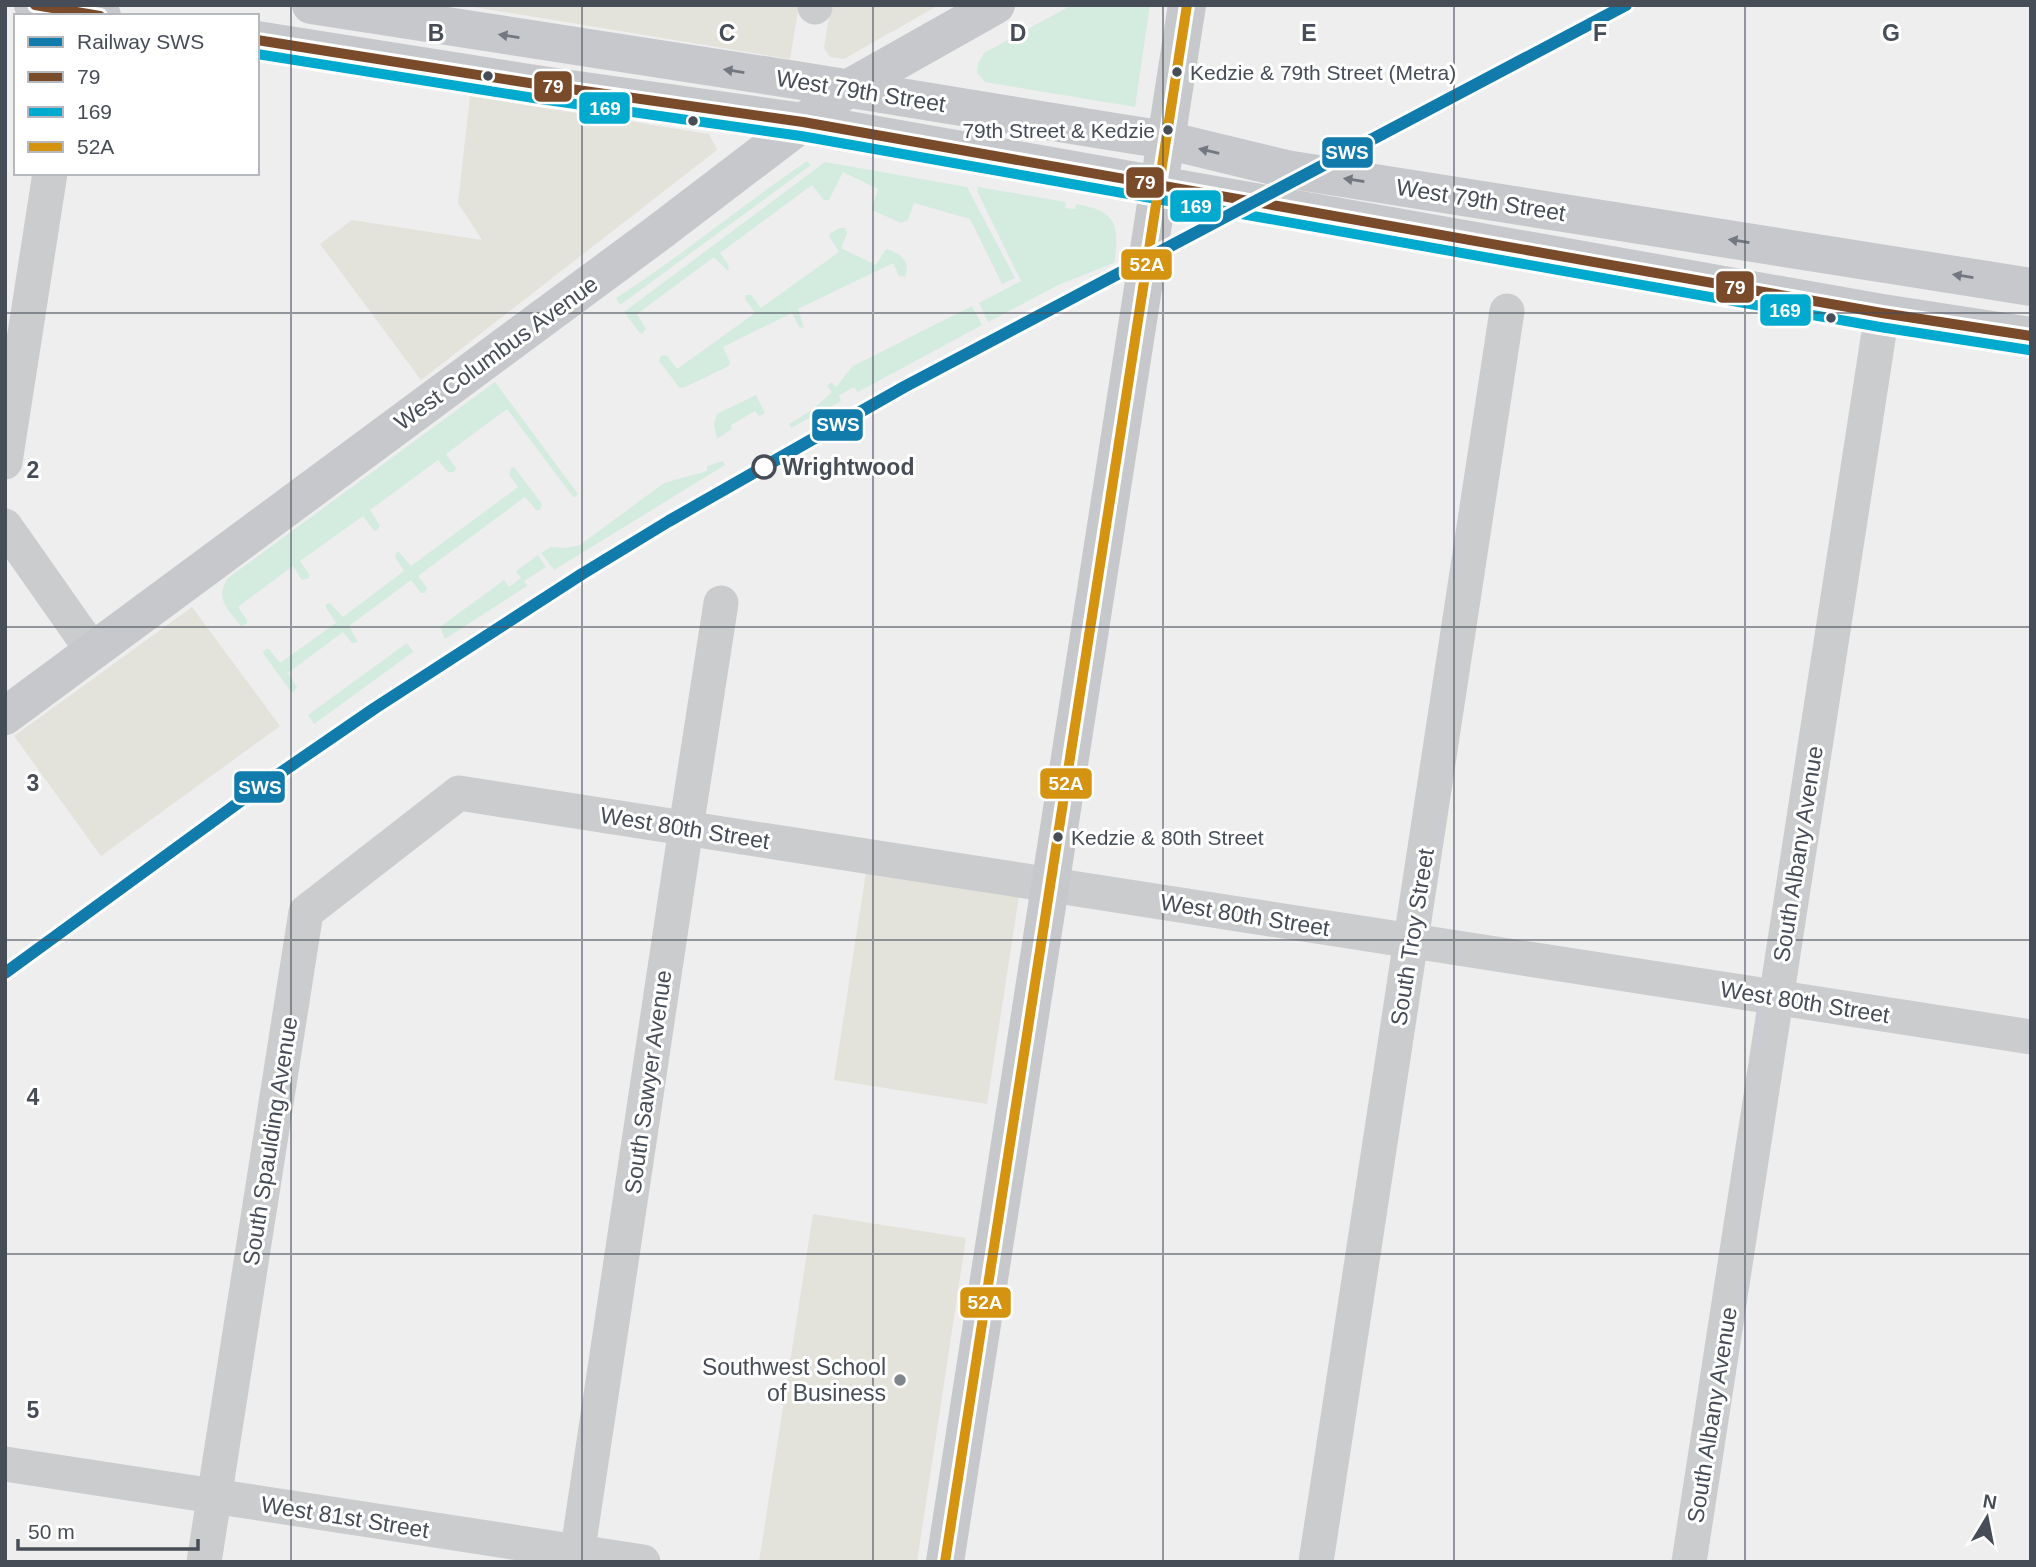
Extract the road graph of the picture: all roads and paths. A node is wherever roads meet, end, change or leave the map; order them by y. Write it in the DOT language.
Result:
graph roads {
  1 [pos="33,5"];
  2 [pos="311,5"];
  3 [pos="996,5"];
  4 [pos="1187,5"];
  5 [pos="83,14"];
  6 [pos="444,15"];
  7 [pos="259,40"];
  8 [pos="847,89"];
  9 [pos="803,122"];
  10 [pos="1166,141"];
  11 [pos="50,175"];
  12 [pos="1159,185"];
  13 [pos="2031,287"];
  14 [pos="1507,311"];
  15 [pos="1882,313"];
  16 [pos="2031,336"];
  17 [pos="5,462"];
  18 [pos="5,526"];
  19 [pos="722,603"];
  20 [pos="92,650"];
  21 [pos="5,716"];
  22 [pos="459,793"];
  23 [pos="686,828"];
  24 [pos="1050,885"];
  25 [pos="1412,941"];
  26 [pos="1776,997"];
  27 [pos="2031,1037"];
  28 [pos="5,1464"];
  29 [pos="214,1497"];
  30 [pos="577,1557"];
  31 [pos="204,1562"];
  32 [pos="643,1562"];
  33 [pos="944,1562"];
  34 [pos="1316,1562"];
  35 [pos="1689,1562"];
  1 -- 5 [label="main road"];
  2 -- 6 [label="main road, West 79th Street"];
  3 -- 8 [label="main road, West Columbus Avenue"];
  4 -- 10 [label="main road"];
  8 -- 6 [label="main road, West 79th Street, one-way"];
  7 -- 9 [label="main road, West 79th Street"];
  8 -- 9 [label="main road, West Columbus Avenue"];
  8 -- 10 [label="main road, West 79th Street"];
  9 -- 12 [label="main road, West 79th Street"];
  9 -- 20 [label="main road, West Columbus Avenue"];
  10 -- 12 [label="main road"];
  13 -- 10 [label="main road, West 79th Street, one-way"];
  11 -- 17 [label="street"];
  12 -- 15 [label="main road, West 79th Street"];
  12 -- 24 [label="main road"];
  14 -- 25 [label="street, South Troy Street"];
  15 -- 16 [label="main road, West 79th Street"];
  15 -- 26 [label="street, South Albany Avenue"];
  18 -- 20 [label="street"];
  19 -- 23 [label="street, South Sawyer Avenue"];
  20 -- 21 [label="main road, West Columbus Avenue"];
  22 -- 23 [label="street, West 80th Street"];
  22 -- 29 [label="street, South Spaulding Avenue"];
  23 -- 24 [label="street, West 80th Street"];
  23 -- 30 [label="street, South Sawyer Avenue"];
  24 -- 25 [label="street, West 80th Street"];
  24 -- 33 [label="main road"];
  25 -- 26 [label="street, West 80th Street"];
  25 -- 34 [label="street, South Troy Street"];
  26 -- 27 [label="street, West 80th Street"];
  26 -- 35 [label="street, South Albany Avenue"];
  28 -- 29 [label="street, West 81st Street"];
  29 -- 30 [label="street, West 81st Street"];
  29 -- 31 [label="street, South Spaulding Avenue"];
  30 -- 32 [label="street, West 81st Street"];
}
